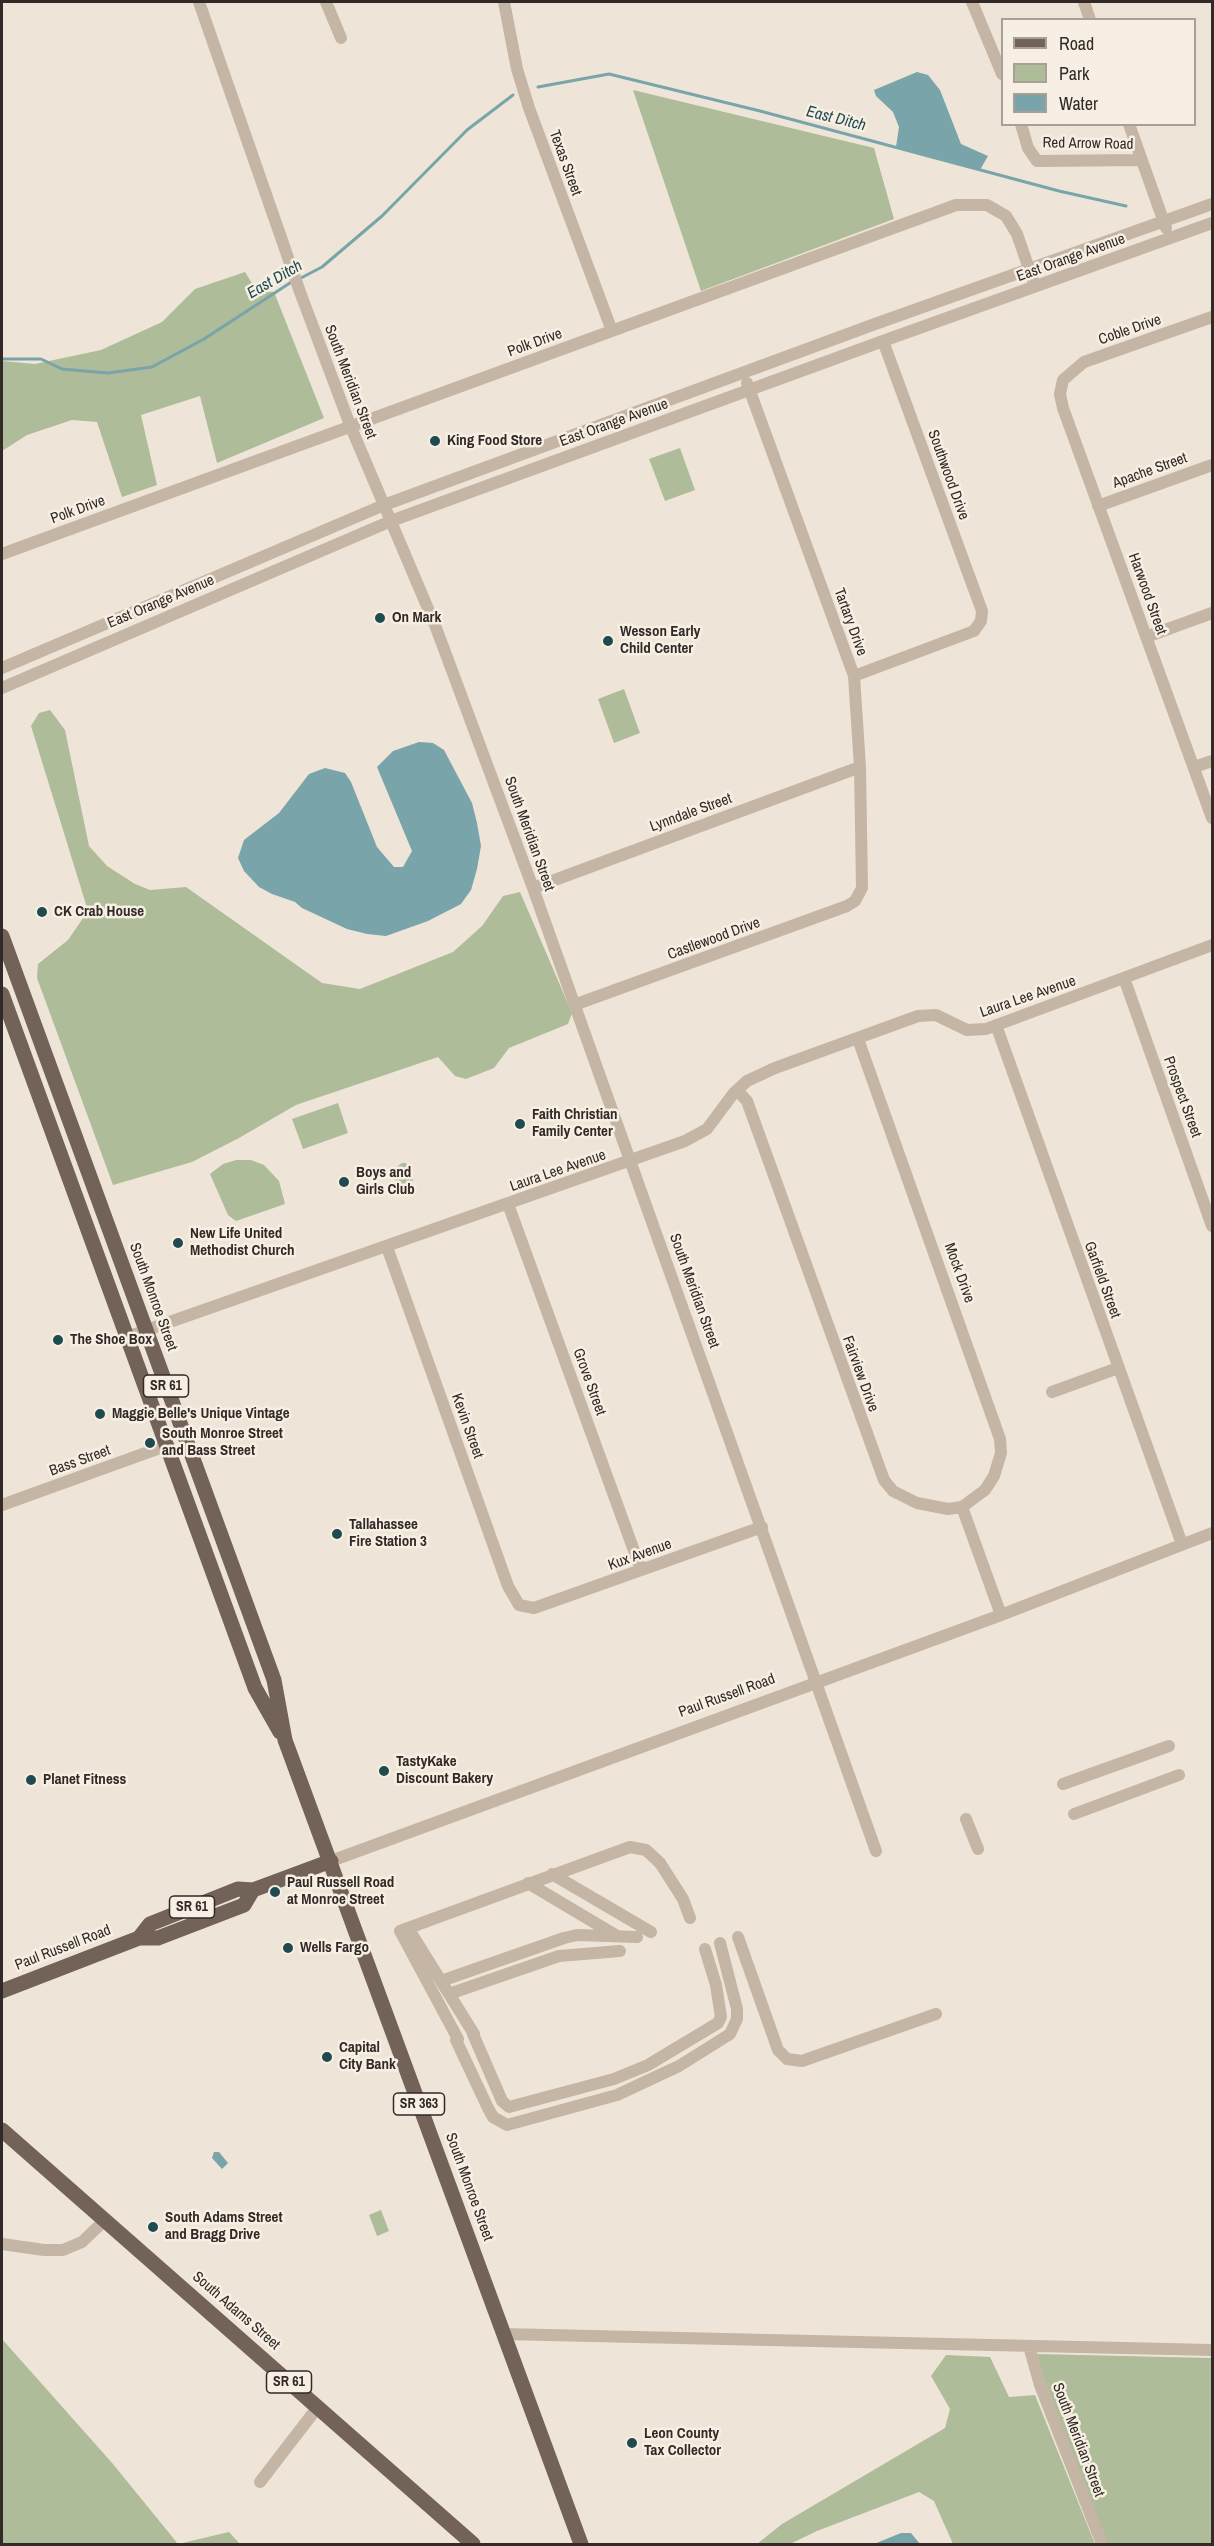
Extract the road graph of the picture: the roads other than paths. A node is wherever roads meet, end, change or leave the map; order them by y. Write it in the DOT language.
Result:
graph roads {
  1 [pos="199,2"];
  2 [pos="326,2"];
  3 [pos="504,2"];
  4 [pos="972,2"];
  5 [pos="1084,2"];
  6 [pos="1089,18"];
  7 [pos="341,38"];
  8 [pos="1001,72"];
  9 [pos="1022,126"];
  10 [pos="1129,126"];
  11 [pos="1142,160"];
  12 [pos="1212,204"];
  13 [pos="1164,222"];
  14 [pos="1212,223"];
  15 [pos="1169,239"];
  16 [pos="1029,269"];
  17 [pos="1035,286"];
  18 [pos="1212,317"];
  19 [pos="612,331"];
  20 [pos="883,340"];
  21 [pos="743,373"];
  22 [pos="1063,380"];
  23 [pos="749,389"];
  24 [pos="350,425"];
  25 [pos="1212,465"];
  26 [pos="384,505"];
  27 [pos="1098,506"];
  28 [pos="391,521"];
  29 [pos="2,554"];
  30 [pos="1212,613"];
  31 [pos="1146,637"];
  32 [pos="2,668"];
  33 [pos="854,676"];
  34 [pos="2,688"];
  35 [pos="1212,761"];
  36 [pos="860,767"];
  37 [pos="1194,767"];
  38 [pos="1212,818"];
  39 [pos="533,888"];
  40 [pos="859,894"];
  41 [pos="2,936"];
  42 [pos="1212,945"];
  43 [pos="1124,978"];
  44 [pos="2,994"];
  45 [pos="574,1005"];
  46 [pos="996,1025"];
  47 [pos="858,1039"];
  48 [pos="737,1090"];
  49 [pos="632,1162"];
  50 [pos="508,1204"];
  51 [pos="1212,1226"];
  52 [pos="387,1247"];
  53 [pos="146,1330"];
  54 [pos="128,1337"];
  55 [pos="1118,1368"];
  56 [pos="1052,1392"];
  57 [pos="168,1445"];
  58 [pos="2,1505"];
  59 [pos="962,1507"];
  60 [pos="216,1522"];
  61 [pos="762,1527"];
  62 [pos="198,1529"];
  63 [pos="1212,1533"];
  64 [pos="1182,1544"];
  65 [pos="641,1570"];
  66 [pos="527,1608"];
  67 [pos="1001,1615"];
  68 [pos="237,1639"];
  69 [pos="263,1650"];
  70 [pos="817,1682"];
  71 [pos="285,1740"];
  72 [pos="1169,1746"];
  73 [pos="1179,1775"];
  74 [pos="1063,1784"];
  75 [pos="1074,1814"];
  76 [pos="966,1819"];
  77 [pos="978,1849"];
  78 [pos="876,1851"];
  79 [pos="331,1861"];
  80 [pos="552,1874"];
  81 [pos="528,1883"];
  82 [pos="690,1918"];
  83 [pos="408,1928"];
  84 [pos="651,1932"];
  85 [pos="618,1936"];
  86 [pos="637,1937"];
  87 [pos="738,1937"];
  88 [pos="720,1944"];
  89 [pos="705,1949"];
  90 [pos="621,1951"];
  91 [pos="441,1981"];
  92 [pos="2,1991"];
  93 [pos="449,1994"];
  94 [pos="936,2014"];
  95 [pos="2,2130"];
  96 [pos="105,2220"];
  97 [pos="2,2244"];
  98 [pos="503,2334"];
  99 [pos="1029,2346"];
  100 [pos="1212,2350"];
  101 [pos="317,2408"];
  102 [pos="261,2482"];
  103 [pos="473,2544"];
  104 [pos="581,2544"];
  105 [pos="1102,2544"];
  1 -- 24 [label="street, South Meridian Street"];
  2 -- 7 [label="street"];
  3 -- 19 [label="street, Texas Street"];
  4 -- 8 [label="street"];
  5 -- 6 [label="street"];
  9 -- 11 [label="street, Red Arrow Road"];
  10 -- 11 [label="street"];
  11 -- 13 [label="street"];
  12 -- 13 [label="street, East Orange Avenue"];
  13 -- 15 [label="street"];
  13 -- 16 [label="street, East Orange Avenue"];
  14 -- 15 [label="street, East Orange Avenue"];
  15 -- 17 [label="street, East Orange Avenue"];
  16 -- 17 [label="street, Polk Drive"];
  16 -- 19 [label="street, Polk Drive"];
  16 -- 21 [label="street, East Orange Avenue"];
  17 -- 20 [label="street, East Orange Avenue"];
  18 -- 22 [label="street, Coble Drive"];
  19 -- 24 [label="street, Polk Drive"];
  20 -- 23 [label="street, East Orange Avenue"];
  20 -- 33 [label="street, Southwood Drive"];
  21 -- 23 [label="street, Tartary Drive"];
  21 -- 26 [label="street, East Orange Avenue"];
  22 -- 27 [label="street, Harwood Street"];
  23 -- 28 [label="street, East Orange Avenue"];
  23 -- 33 [label="street, Tartary Drive"];
  24 -- 26 [label="street, South Meridian Street"];
  24 -- 29 [label="street, Polk Drive"];
  25 -- 27 [label="street, Apache Street"];
  26 -- 28 [label="street, South Meridian Street"];
  26 -- 32 [label="street, East Orange Avenue"];
  27 -- 31 [label="street, Harwood Street"];
  28 -- 34 [label="street, East Orange Avenue"];
  28 -- 39 [label="street, South Meridian Street"];
  30 -- 31 [label="street"];
  31 -- 37 [label="street, Harwood Street"];
  33 -- 36 [label="street, Tartary Drive"];
  35 -- 37 [label="street"];
  36 -- 39 [label="street, Lynndale Street"];
  36 -- 40 [label="street, Tartary Drive"];
  37 -- 38 [label="street, Harwood Street"];
  39 -- 45 [label="street, South Meridian Street"];
  40 -- 45 [label="street, Castlewood Drive"];
  41 -- 53 [label="main road, South Monroe Street / SR 61"];
  42 -- 43 [label="street, Laura Lee Avenue"];
  43 -- 46 [label="street, Laura Lee Avenue"];
  43 -- 51 [label="street, Prospect Street"];
  44 -- 54 [label="main road, South Monroe Street / SR 61"];
  45 -- 49 [label="street, South Meridian Street"];
  46 -- 47 [label="street, Laura Lee Avenue"];
  46 -- 55 [label="street, Garfield Street"];
  47 -- 48 [label="street, Laura Lee Avenue"];
  47 -- 59 [label="street, Mock Drive"];
  48 -- 49 [label="street, Laura Lee Avenue"];
  48 -- 59 [label="street, Fairview Drive"];
  49 -- 50 [label="street, Laura Lee Avenue"];
  49 -- 61 [label="street, South Meridian Street"];
  50 -- 52 [label="street, Laura Lee Avenue"];
  50 -- 65 [label="street, Grove Street"];
  52 -- 53 [label="street, Laura Lee Avenue"];
  52 -- 66 [label="street, Kevin Street"];
  53 -- 54 [label="street, Laura Lee Avenue"];
  53 -- 60 [label="main road, South Monroe Street / SR 61"];
  54 -- 57 [label="main road, South Monroe Street / SR 61"];
  55 -- 56 [label="street"];
  55 -- 64 [label="street, Garfield Street"];
  57 -- 58 [label="street, Bass Street"];
  57 -- 62 [label="main road, South Monroe Street / SR 61"];
  59 -- 67 [label="street"];
  60 -- 62 [label="main road"];
  60 -- 69 [label="main road, South Monroe Street / SR 61"];
  61 -- 65 [label="street, Kux Avenue"];
  61 -- 70 [label="street, South Meridian Street"];
  62 -- 68 [label="main road, South Monroe Street / SR 61"];
  63 -- 64 [label="street, Paul Russell Road"];
  64 -- 67 [label="street, Paul Russell Road"];
  65 -- 66 [label="street, Kux Avenue"];
  67 -- 70 [label="street, Paul Russell Road"];
  68 -- 69 [label="main road"];
  68 -- 71 [label="main road, South Monroe Street / SR 61"];
  69 -- 71 [label="main road, South Monroe Street / SR 61"];
  70 -- 78 [label="street, South Meridian Street"];
  70 -- 79 [label="street, Paul Russell Road"];
  71 -- 79 [label="main road, South Monroe Street / SR 61"];
  72 -- 74 [label="street"];
  73 -- 75 [label="street"];
  76 -- 77 [label="street"];
  79 -- 92 [label="main road, Paul Russell Road / SR 61"];
  79 -- 98 [label="main road, South Monroe Street / SR 363"];
  80 -- 81 [label="street"];
  80 -- 82 [label="street"];
  80 -- 84 [label="street"];
  81 -- 83 [label="street"];
  81 -- 85 [label="street"];
  83 -- 88 [label="street"];
  83 -- 91 [label="street"];
  85 -- 86 [label="street"];
  85 -- 91 [label="street"];
  87 -- 94 [label="street"];
  89 -- 93 [label="street"];
  90 -- 93 [label="street"];
  91 -- 93 [label="street"];
  95 -- 96 [label="main road, South Adams Street / SR 61"];
  96 -- 97 [label="street"];
  96 -- 101 [label="main road, South Adams Street / SR 61"];
  98 -- 99 [label="street"];
  98 -- 104 [label="main road, South Monroe Street / SR 363"];
  99 -- 100 [label="street"];
  99 -- 105 [label="street, South Meridian Street"];
  101 -- 102 [label="street"];
  101 -- 103 [label="main road, South Adams Street / SR 61"];
}
